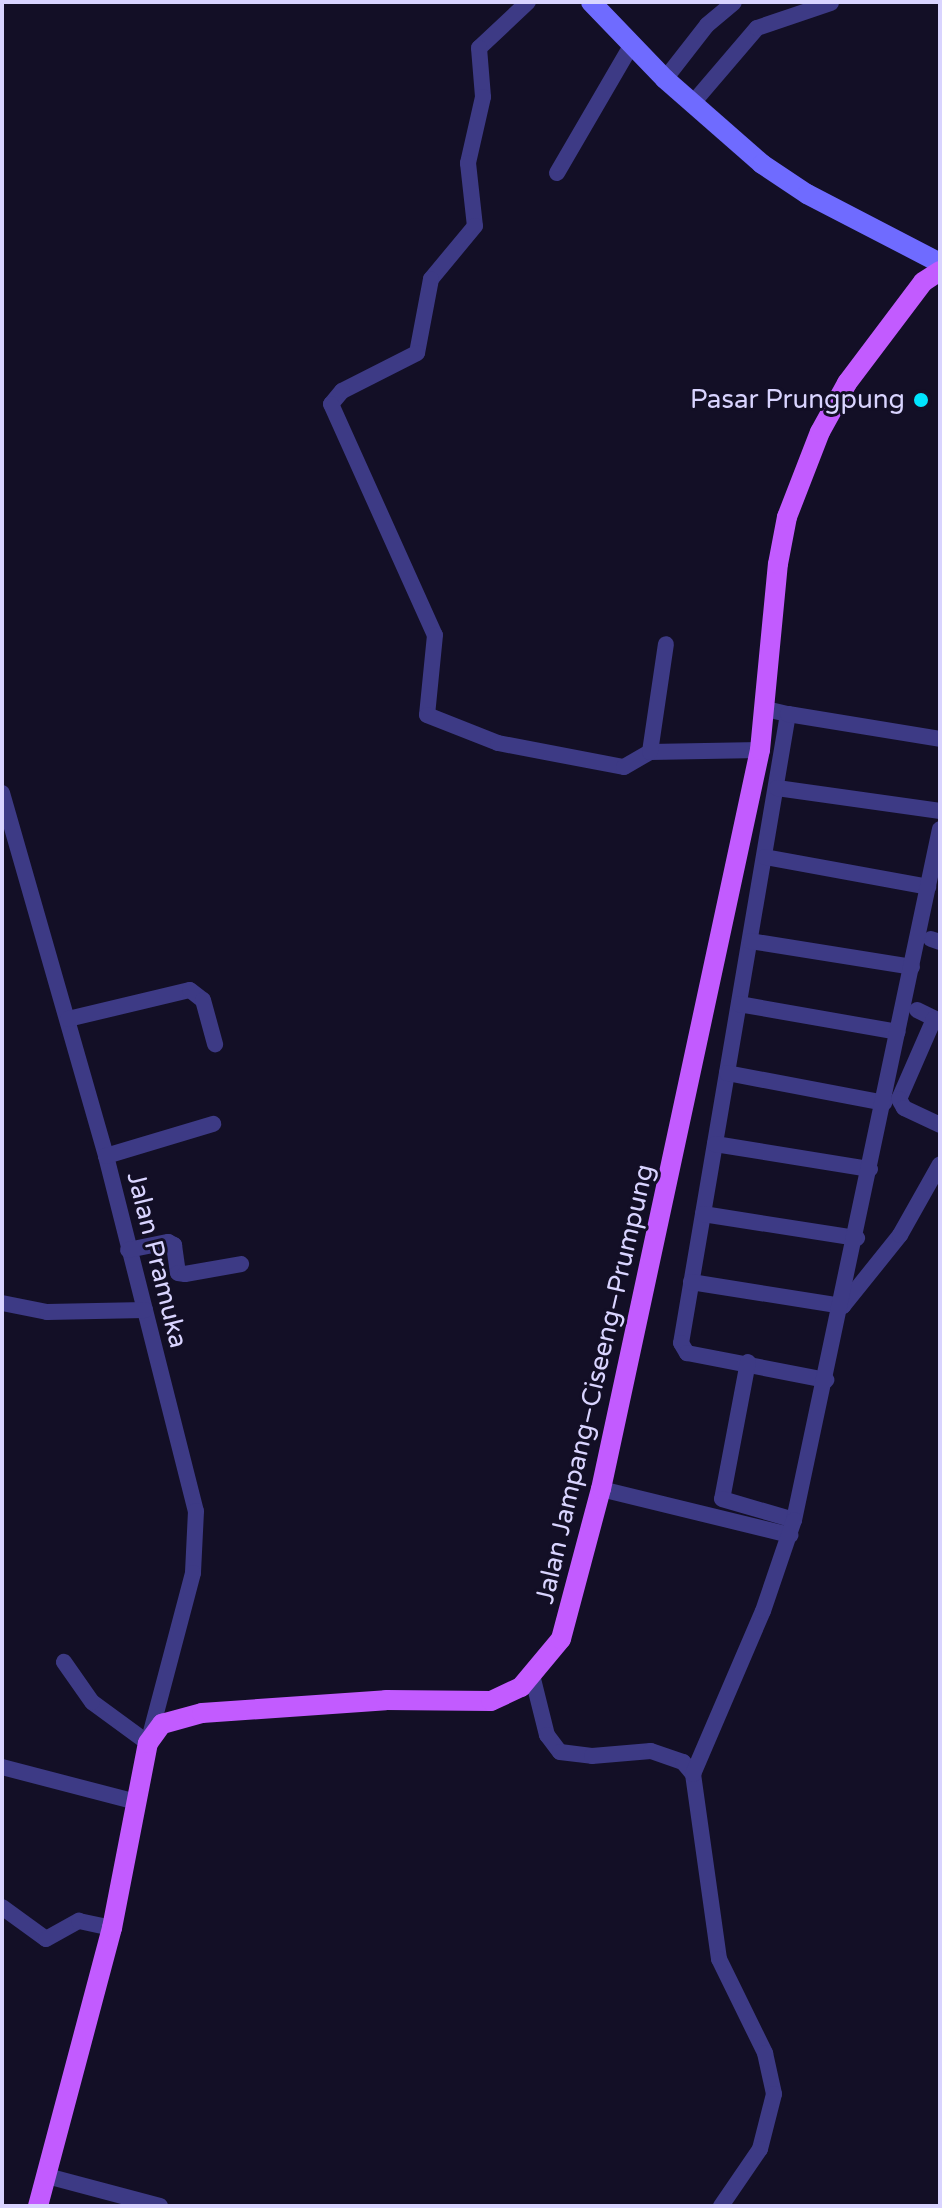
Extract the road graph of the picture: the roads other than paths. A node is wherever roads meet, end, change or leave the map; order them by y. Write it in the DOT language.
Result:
graph roads {
  1 [pos="528,2"];
  2 [pos="591,2"];
  3 [pos="734,2"];
  4 [pos="831,3"];
  5 [pos="632,44"];
  6 [pos="665,79"];
  7 [pos="692,104"];
  8 [pos="557,173"];
  9 [pos="940,263"];
  10 [pos="940,271"];
  11 [pos="666,644"];
  12 [pos="766,709"];
  13 [pos="788,714"];
  14 [pos="940,739"];
  15 [pos="760,750"];
  16 [pos="650,752"];
  17 [pos="777,788"];
  18 [pos="2,793"];
  19 [pos="940,811"];
  20 [pos="940,829"];
  21 [pos="765,857"];
  22 [pos="937,863"];
  23 [pos="928,887"];
  24 [pos="750,941"];
  25 [pos="912,967"];
  26 [pos="739,1004"];
  27 [pos="917,1010"];
  28 [pos="68,1019"];
  29 [pos="937,1020"];
  30 [pos="898,1032"];
  31 [pos="215,1044"];
  32 [pos="727,1073"];
  33 [pos="884,1103"];
  34 [pos="213,1124"];
  35 [pos="940,1125"];
  36 [pos="715,1144"];
  37 [pos="106,1156"];
  38 [pos="940,1164"];
  39 [pos="870,1169"];
  40 [pos="703,1214"];
  41 [pos="857,1238"];
  42 [pos="128,1250"];
  43 [pos="241,1264"];
  44 [pos="691,1282"];
  45 [pos="2,1303"];
  46 [pos="843,1306"];
  47 [pos="145,1310"];
  48 [pos="748,1362"];
  49 [pos="826,1380"];
  50 [pos="601,1489"];
  51 [pos="792,1527"];
  52 [pos="64,1662"];
  53 [pos="532,1675"];
  54 [pos="148,1743"];
  55 [pos="2,1767"];
  56 [pos="693,1774"];
  57 [pos="136,1802"];
  58 [pos="2,1907"];
  59 [pos="112,1928"];
  60 [pos="47,2176"];
  61 [pos="38,2206"];
  62 [pos="160,2206"];
  63 [pos="721,2206"];
  1 -- 16 [label="street"];
  2 -- 5 [label="main road"];
  3 -- 6 [label="street"];
  4 -- 7 [label="street"];
  5 -- 6 [label="main road"];
  5 -- 8 [label="street"];
  6 -- 7 [label="main road"];
  7 -- 9 [label="main road"];
  10 -- 12 [label="main road, Jalan Jampang–Ciseeng–Prumpung"];
  11 -- 16 [label="street"];
  12 -- 13 [label="street"];
  12 -- 15 [label="main road, Jalan Jampang–Ciseeng–Prumpung"];
  13 -- 14 [label="street"];
  13 -- 17 [label="street"];
  15 -- 16 [label="street"];
  15 -- 50 [label="main road, Jalan Jampang–Ciseeng–Prumpung"];
  17 -- 19 [label="street"];
  17 -- 21 [label="street"];
  18 -- 28 [label="street, Jalan Pramuka"];
  20 -- 22 [label="street"];
  21 -- 23 [label="street"];
  21 -- 24 [label="street"];
  22 -- 23 [label="street"];
  23 -- 25 [label="street"];
  24 -- 25 [label="street"];
  24 -- 26 [label="street"];
  25 -- 30 [label="street"];
  26 -- 30 [label="street"];
  26 -- 32 [label="street"];
  27 -- 29 [label="street"];
  28 -- 31 [label="street"];
  28 -- 37 [label="street, Jalan Pramuka"];
  29 -- 35 [label="street"];
  30 -- 33 [label="street"];
  32 -- 33 [label="street"];
  32 -- 36 [label="street"];
  33 -- 39 [label="street"];
  34 -- 37 [label="street"];
  36 -- 39 [label="street"];
  36 -- 40 [label="street"];
  37 -- 42 [label="street, Jalan Pramuka"];
  38 -- 46 [label="street"];
  39 -- 41 [label="street"];
  40 -- 41 [label="street"];
  40 -- 44 [label="street"];
  41 -- 46 [label="street"];
  42 -- 43 [label="street"];
  42 -- 47 [label="street, Jalan Pramuka"];
  44 -- 46 [label="street"];
  44 -- 48 [label="street"];
  45 -- 47 [label="street"];
  46 -- 49 [label="street"];
  47 -- 54 [label="street, Jalan Pramuka"];
  48 -- 49 [label="street"];
  48 -- 51 [label="street"];
  49 -- 51 [label="street"];
  50 -- 51 [label="street"];
  50 -- 53 [label="main road, Jalan Jampang–Ciseeng–Prumpung"];
  51 -- 56 [label="street"];
  52 -- 54 [label="street"];
  53 -- 54 [label="main road, Jalan Jampang–Ciseeng–Prumpung"];
  53 -- 56 [label="street"];
  54 -- 57 [label="main road"];
  55 -- 57 [label="street"];
  56 -- 63 [label="street"];
  57 -- 59 [label="main road"];
  58 -- 59 [label="street"];
  59 -- 60 [label="main road"];
  60 -- 61 [label="main road"];
  60 -- 62 [label="street"];
}
